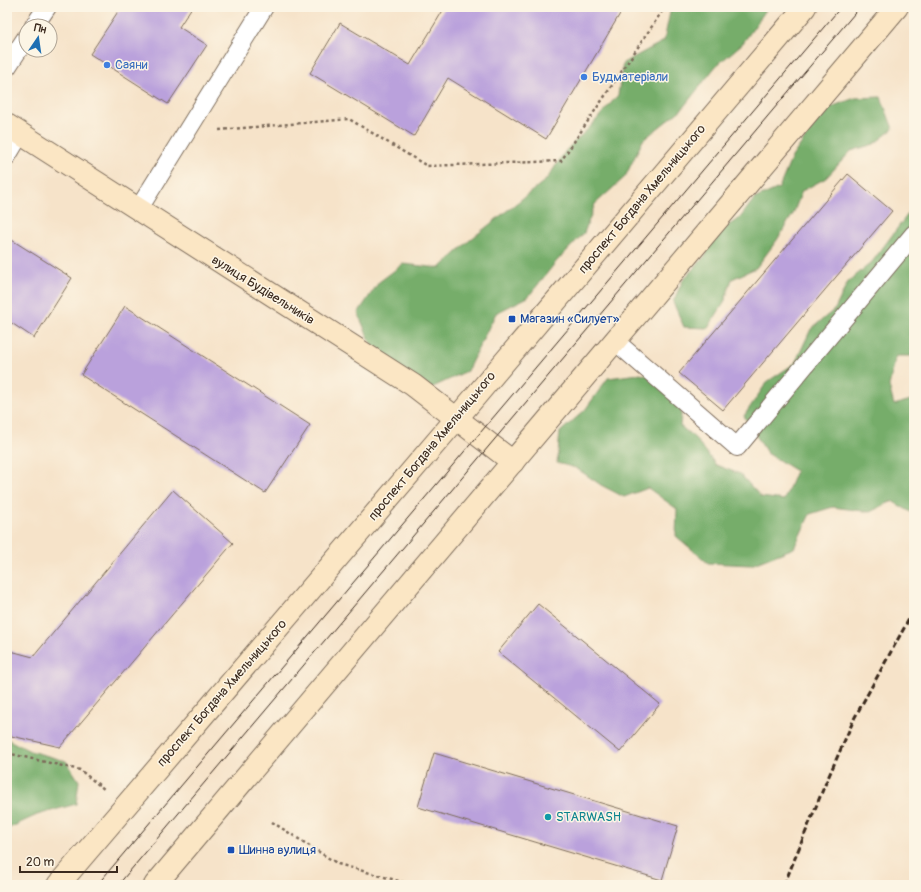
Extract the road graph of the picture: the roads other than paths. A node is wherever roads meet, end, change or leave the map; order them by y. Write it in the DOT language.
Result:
graph roads {
  1 [pos="47,7"];
  2 [pos="264,7"];
  3 [pos="805,7"];
  4 [pos="897,7"];
  5 [pos="39,18"];
  6 [pos="18,50"];
  7 [pos="7,67"];
  8 [pos="14,130"];
  9 [pos="7,156"];
  10 [pos="138,210"];
  11 [pos="914,234"];
  12 [pos="615,340"];
  13 [pos="458,418"];
  14 [pos="513,462"];
  15 [pos="58,885"];
  16 [pos="156,885"];
  1 -- 5 [label="lane"];
  2 -- 10 [label="lane"];
  3 -- 13 [label="main road, проспект Богдана Хмельницького"];
  4 -- 12 [label="main road"];
  6 -- 7 [label="lane"];
  8 -- 9 [label="lane"];
  8 -- 10 [label="main road, вулиця Будівельників"];
  10 -- 13 [label="main road, вулиця Будівельників"];
  11 -- 12 [label="lane"];
  12 -- 14 [label="main road"];
  13 -- 14 [label="main road, вулиця Будівельників"];
  13 -- 15 [label="main road, проспект Богдана Хмельницького"];
  14 -- 16 [label="main road"];
}
